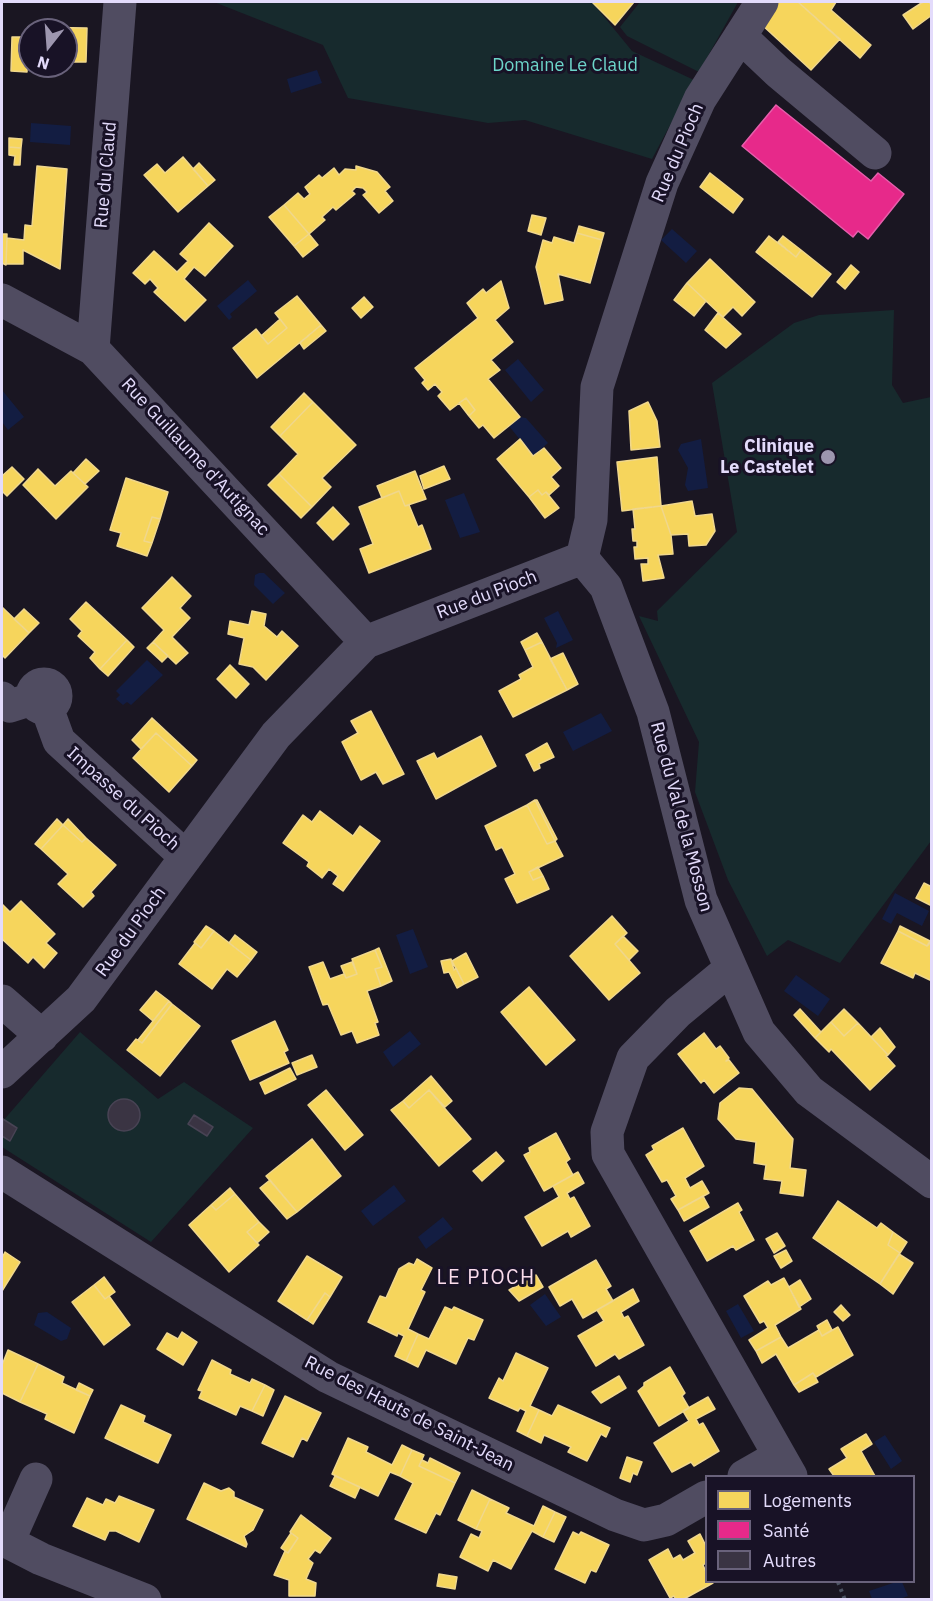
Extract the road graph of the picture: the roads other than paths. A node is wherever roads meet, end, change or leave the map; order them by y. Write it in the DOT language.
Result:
graph roads {
  1 [pos="120,2"];
  2 [pos="762,2"];
  3 [pos="740,36"];
  4 [pos="875,153"];
  5 [pos="2,300"];
  6 [pos="93,349"];
  7 [pos="582,558"];
  8 [pos="366,642"];
  9 [pos="27,702"];
  10 [pos="186,857"];
  11 [pos="730,969"];
  12 [pos="2,1000"];
  13 [pos="42,1036"];
  14 [pos="2,1072"];
  15 [pos="2,1172"];
  16 [pos="932,1182"];
  17 [pos="785,1466"];
  18 [pos="748,1475"];
  19 [pos="36,1479"];
  20 [pos="705,1498"];
  21 [pos="5,1541"];
  22 [pos="145,1599"];
  1 -- 6 [label="street, Rue du Claud"];
  2 -- 3 [label="street, Rue du Pioch"];
  3 -- 4 [label="street"];
  3 -- 7 [label="street, Rue du Pioch"];
  5 -- 6 [label="street, Rue Guillaume d'Autignac"];
  6 -- 8 [label="street, Rue Guillaume d'Autignac"];
  7 -- 8 [label="street, Rue du Pioch"];
  7 -- 11 [label="street, Rue du Val de la Mosson"];
  8 -- 10 [label="street, Rue du Pioch"];
  9 -- 10 [label="street, Impasse du Pioch"];
  10 -- 13 [label="street, Rue du Pioch"];
  11 -- 16 [label="street, Rue du Val de la Mosson"];
  11 -- 17 [label="street"];
  12 -- 13 [label="street"];
  13 -- 14 [label="street, Rue du Pioch"];
  15 -- 20 [label="street, Rue des Hauts de Saint-Jean"];
  17 -- 18 [label="street"];
  19 -- 21 [label="street"];
  21 -- 22 [label="street"];
}
